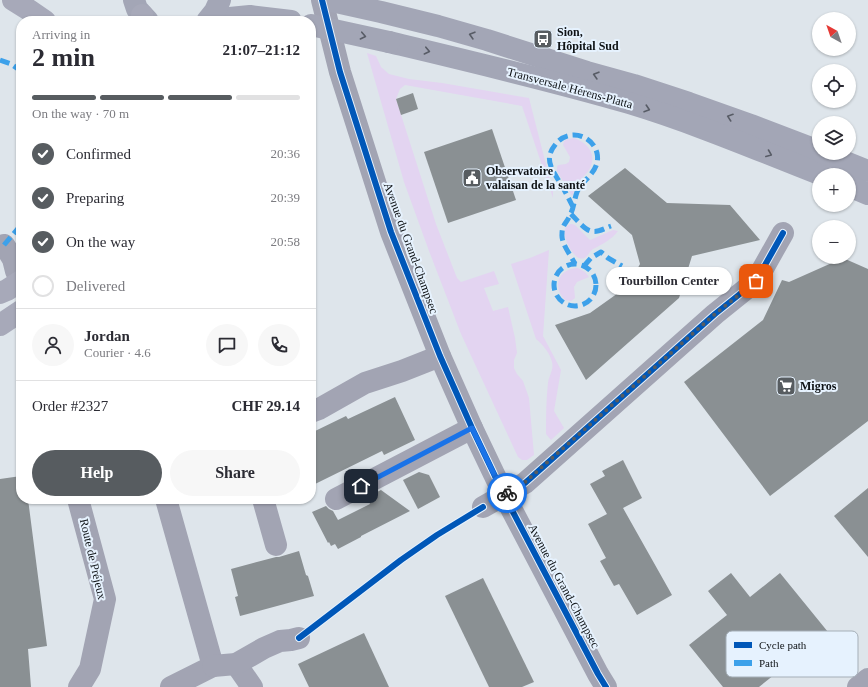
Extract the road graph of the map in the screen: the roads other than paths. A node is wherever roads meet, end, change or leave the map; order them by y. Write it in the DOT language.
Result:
graph roads {
  1 [pos="13,0"];
  2 [pos="220,0"];
  3 [pos="322,0"];
  4 [pos="326,0"];
  5 [pos="38,16"];
  6 [pos="211,16"];
  7 [pos="316,26"];
  8 [pos="812,148"];
  9 [pos="840,160"];
  10 [pos="812,171"];
  11 [pos="868,171"];
  12 [pos="856,189"];
  13 [pos="868,194"];
  14 [pos="783,233"];
  15 [pos="0,248"];
  16 [pos="16,268"];
  17 [pos="16,280"];
  18 [pos="0,293"];
  19 [pos="16,314"];
  20 [pos="0,325"];
  21 [pos="440,356"];
  22 [pos="316,410"];
  23 [pos="472,428"];
  24 [pos="504,495"];
  25 [pos="336,499"];
  26 [pos="79,504"];
  27 [pos="167,504"];
  28 [pos="265,504"];
  29 [pos="483,507"];
  30 [pos="276,545"];
  31 [pos="298,638"];
  32 [pos="236,664"];
  33 [pos="213,666"];
  34 [pos="868,679"];
  35 [pos="79,687"];
  36 [pos="171,687"];
  37 [pos="252,687"];
  38 [pos="606,687"];
  39 [pos="858,687"];
  1 -- 5 [label="highway"];
  2 -- 6 [label="main road"];
  3 -- 21 [label="street, Avenue du Grand-Champsec"];
  8 -- 4 [label="main road, Transversale Hérens-Platta, one-way"];
  7 -- 10 [label="main road, Transversale Hérens-Platta, one-way, bridge"];
  9 -- 11 [label="main road"];
  12 -- 13 [label="main road"];
  14 -- 24 [label="street"];
  15 -- 16 [label="street"];
  17 -- 18 [label="highway"];
  19 -- 20 [label="highway"];
  21 -- 22 [label="street"];
  21 -- 23 [label="street, Avenue du Grand-Champsec"];
  23 -- 24 [label="street, Avenue du Grand-Champsec"];
  23 -- 25 [label="street"];
  24 -- 29 [label="street"];
  24 -- 38 [label="street, Avenue du Grand-Champsec"];
  26 -- 35 [label="street, Route de Préjeux"];
  27 -- 33 [label="street"];
  28 -- 30 [label="street"];
  31 -- 32 [label="street"];
  32 -- 33 [label="street"];
  32 -- 37 [label="street"];
  33 -- 36 [label="street"];
  34 -- 39 [label="street"];
}
